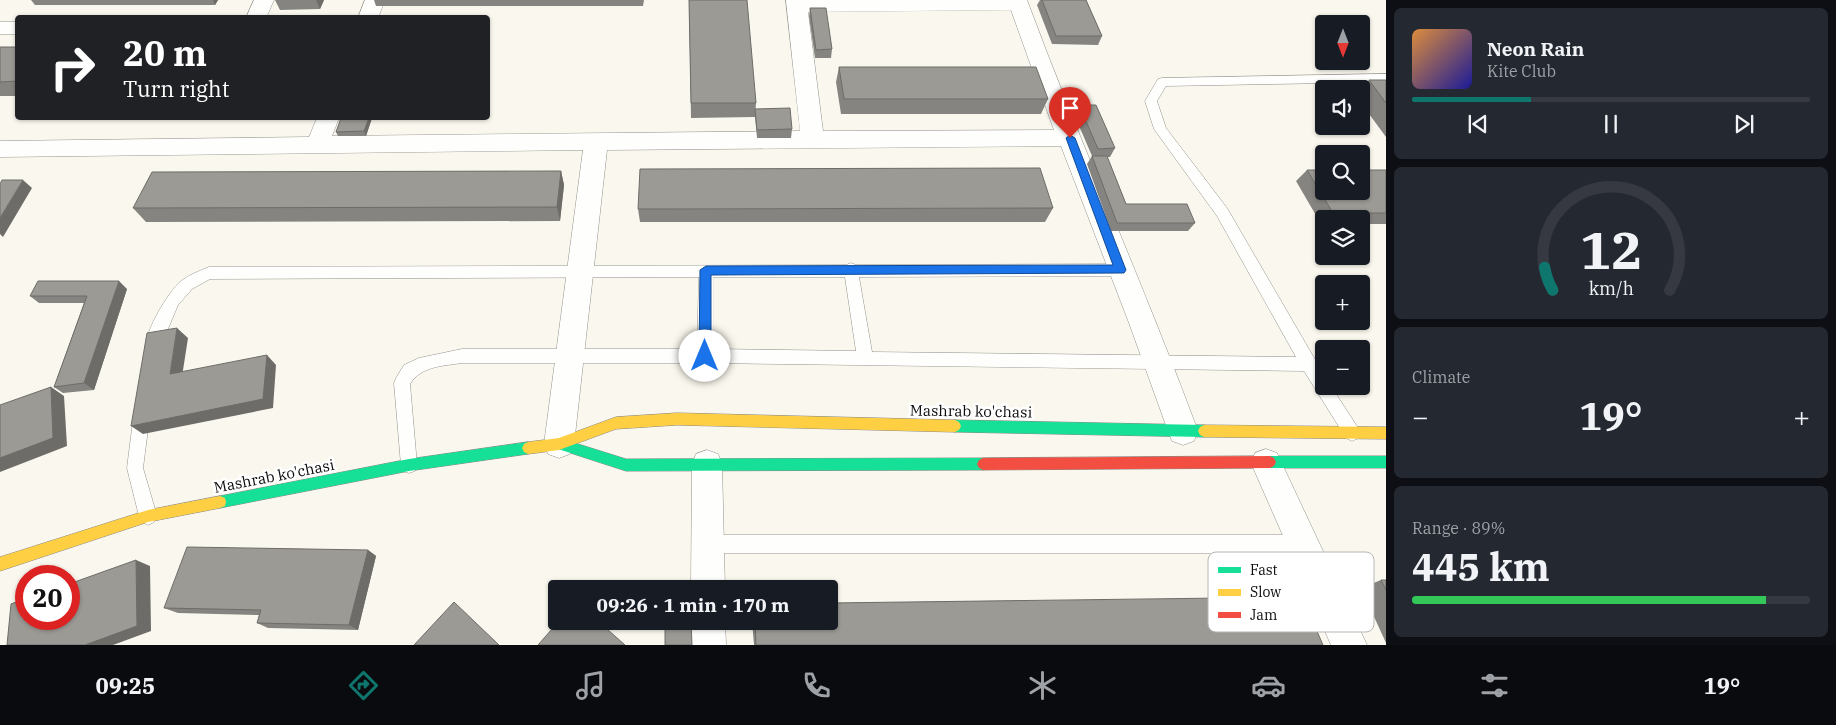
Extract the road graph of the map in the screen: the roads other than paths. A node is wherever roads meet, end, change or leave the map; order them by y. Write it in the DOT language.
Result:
graph roads {
  1 [pos="264,0"];
  2 [pos="375,0"];
  3 [pos="1017,2"];
  4 [pos="796,3"];
  5 [pos="257,15"];
  6 [pos="369,15"];
  7 [pos="0,28"];
  8 [pos="15,28"];
  9 [pos="1386,78"];
  10 [pos="327,120"];
  11 [pos="1070,138"];
  12 [pos="812,139"];
  13 [pos="596,142"];
  14 [pos="317,146"];
  15 [pos="0,149"];
  16 [pos="851,269"];
  17 [pos="706,270"];
  18 [pos="1120,270"];
  19 [pos="580,271"];
  20 [pos="570,355"];
  21 [pos="705,356"];
  22 [pos="865,358"];
  23 [pos="150,363"];
  24 [pos="1160,364"];
  25 [pos="1308,364"];
  26 [pos="144,402"];
  27 [pos="1183,431"];
  28 [pos="1352,433"];
  29 [pos="1386,433"];
  30 [pos="559,444"];
  31 [pos="1386,462"];
  32 [pos="1266,463"];
  33 [pos="707,464"];
  34 [pos="409,466"];
  35 [pos="148,516"];
  36 [pos="707,544"];
  37 [pos="1303,544"];
  38 [pos="1307,552"];
  39 [pos="0,564"];
  40 [pos="708,580"];
  41 [pos="708,630"];
  42 [pos="1343,632"];
  43 [pos="708,645"];
  44 [pos="1349,645"];
  1 -- 5 [label="street"];
  2 -- 6 [label="street"];
  3 -- 4 [label="street"];
  3 -- 11 [label="street"];
  4 -- 12 [label="street"];
  7 -- 8 [label="street"];
  9 -- 25 [label="lane"];
  10 -- 14 [label="street"];
  11 -- 12 [label="street"];
  11 -- 18 [label="street"];
  12 -- 13 [label="street"];
  13 -- 14 [label="street"];
  13 -- 19 [label="street"];
  14 -- 15 [label="street"];
  16 -- 17 [label="lane"];
  16 -- 18 [label="lane"];
  16 -- 22 [label="lane"];
  17 -- 19 [label="lane"];
  17 -- 21 [label="lane"];
  18 -- 24 [label="street"];
  19 -- 20 [label="street"];
  19 -- 23 [label="lane"];
  20 -- 21 [label="lane"];
  20 -- 30 [label="street"];
  20 -- 34 [label="lane"];
  21 -- 22 [label="lane"];
  22 -- 24 [label="lane"];
  24 -- 25 [label="lane"];
  24 -- 27 [label="street"];
  25 -- 28 [label="lane"];
  26 -- 35 [label="lane"];
  27 -- 28 [label="main road, Mashrab ko'chasi"];
  27 -- 30 [label="main road, Mashrab ko'chasi"];
  28 -- 29 [label="main road, Mashrab ko'chasi"];
  30 -- 33 [label="main road, Mashrab ko'chasi"];
  30 -- 34 [label="main road, Mashrab ko'chasi"];
  31 -- 32 [label="main road, Mashrab ko'chasi"];
  32 -- 33 [label="main road, Mashrab ko'chasi"];
  32 -- 37 [label="street"];
  33 -- 36 [label="street"];
  34 -- 35 [label="main road, Mashrab ko'chasi"];
  35 -- 39 [label="main road, Mashrab ko'chasi"];
  36 -- 37 [label="lane"];
  36 -- 40 [label="street"];
  37 -- 38 [label="street"];
  41 -- 43 [label="street"];
  42 -- 44 [label="street"];
}
